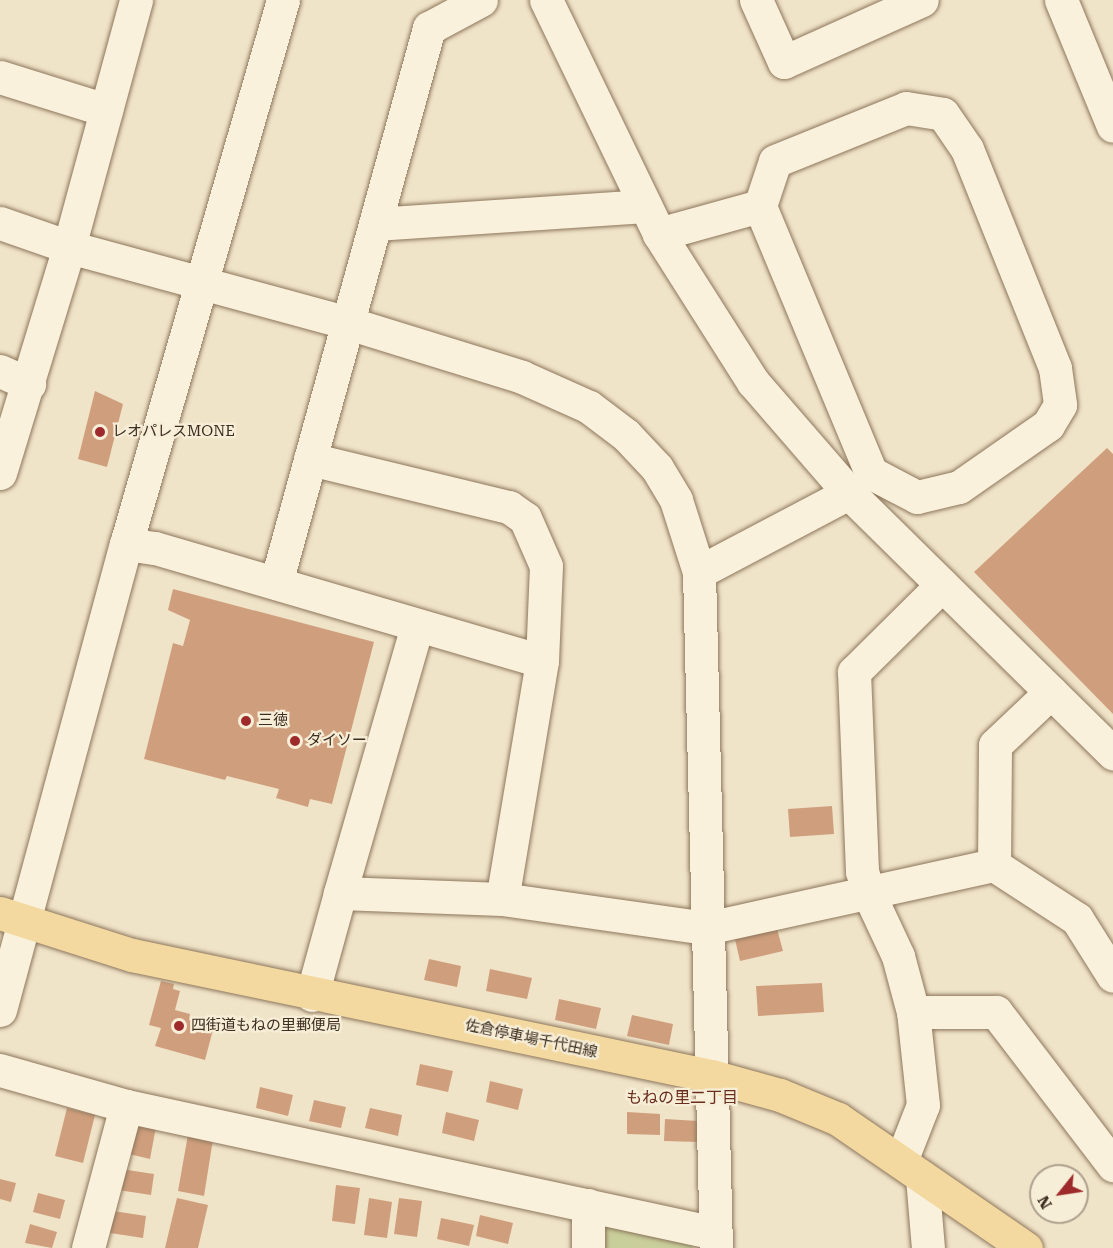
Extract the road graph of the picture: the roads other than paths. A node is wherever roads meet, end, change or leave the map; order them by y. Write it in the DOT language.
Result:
graph roads {
  1 [pos="136,0"];
  2 [pos="283,0"];
  3 [pos="481,0"];
  4 [pos="546,0"];
  5 [pos="756,0"];
  6 [pos="1060,0"];
  7 [pos="906,3"];
  8 [pos="0,77"];
  9 [pos="106,110"];
  10 [pos="1113,126"];
  11 [pos="760,206"];
  12 [pos="652,220"];
  13 [pos="0,223"];
  14 [pos="375,224"];
  15 [pos="69,247"];
  16 [pos="201,286"];
  17 [pos="348,323"];
  18 [pos="14,377"];
  19 [pos="310,459"];
  20 [pos="0,473"];
  21 [pos="849,493"];
  22 [pos="126,544"];
  23 [pos="699,572"];
  24 [pos="276,583"];
  25 [pos="942,585"];
  26 [pos="417,626"];
  27 [pos="542,661"];
  28 [pos="1051,692"];
  29 [pos="1113,753"];
  30 [pos="994,865"];
  31 [pos="868,892"];
  32 [pos="340,893"];
  33 [pos="502,900"];
  34 [pos="13,917"];
  35 [pos="707,928"];
  36 [pos="1113,976"];
  37 [pos="312,994"];
  38 [pos="0,1010"];
  39 [pos="913,1012"];
  40 [pos="0,1070"];
  41 [pos="711,1076"];
  42 [pos="126,1106"];
  43 [pos="1113,1165"];
  44 [pos="911,1169"];
  45 [pos="588,1205"];
  46 [pos="715,1240"];
  47 [pos="88,1248"];
  48 [pos="588,1248"];
  49 [pos="928,1248"];
  50 [pos="1026,1248"];
  1 -- 9 [label="street"];
  2 -- 16 [label="street"];
  3 -- 14 [label="street"];
  4 -- 12 [label="street"];
  5 -- 7 [label="street"];
  6 -- 10 [label="street"];
  8 -- 9 [label="street"];
  9 -- 15 [label="street"];
  11 -- 11 [label="street"];
  11 -- 12 [label="street"];
  12 -- 14 [label="street"];
  12 -- 21 [label="street"];
  13 -- 15 [label="street"];
  14 -- 17 [label="street"];
  15 -- 16 [label="street"];
  15 -- 18 [label="street"];
  16 -- 17 [label="street"];
  16 -- 22 [label="street"];
  17 -- 19 [label="street"];
  17 -- 23 [label="street"];
  18 -- 20 [label="street"];
  19 -- 24 [label="street"];
  19 -- 27 [label="street"];
  21 -- 23 [label="street"];
  21 -- 25 [label="street"];
  22 -- 24 [label="street"];
  22 -- 34 [label="street"];
  23 -- 35 [label="street"];
  24 -- 26 [label="street"];
  25 -- 28 [label="street"];
  25 -- 31 [label="street"];
  26 -- 27 [label="street"];
  26 -- 32 [label="street"];
  27 -- 33 [label="street"];
  28 -- 29 [label="street"];
  28 -- 30 [label="street"];
  30 -- 31 [label="street"];
  30 -- 36 [label="street"];
  31 -- 35 [label="street"];
  31 -- 39 [label="street"];
  32 -- 33 [label="street"];
  32 -- 37 [label="street"];
  33 -- 35 [label="street"];
  34 -- 37 [label="main road, 佐倉停車場千代田線"];
  34 -- 38 [label="street"];
  35 -- 41 [label="street"];
  37 -- 41 [label="main road, 佐倉停車場千代田線"];
  39 -- 43 [label="street"];
  39 -- 44 [label="street"];
  40 -- 42 [label="street"];
  41 -- 44 [label="main road, 佐倉停車場千代田線"];
  41 -- 46 [label="street"];
  42 -- 45 [label="street"];
  42 -- 47 [label="street"];
  44 -- 49 [label="street"];
  44 -- 50 [label="main road, 佐倉停車場千代田線"];
  45 -- 46 [label="street"];
  45 -- 48 [label="street"];
}
